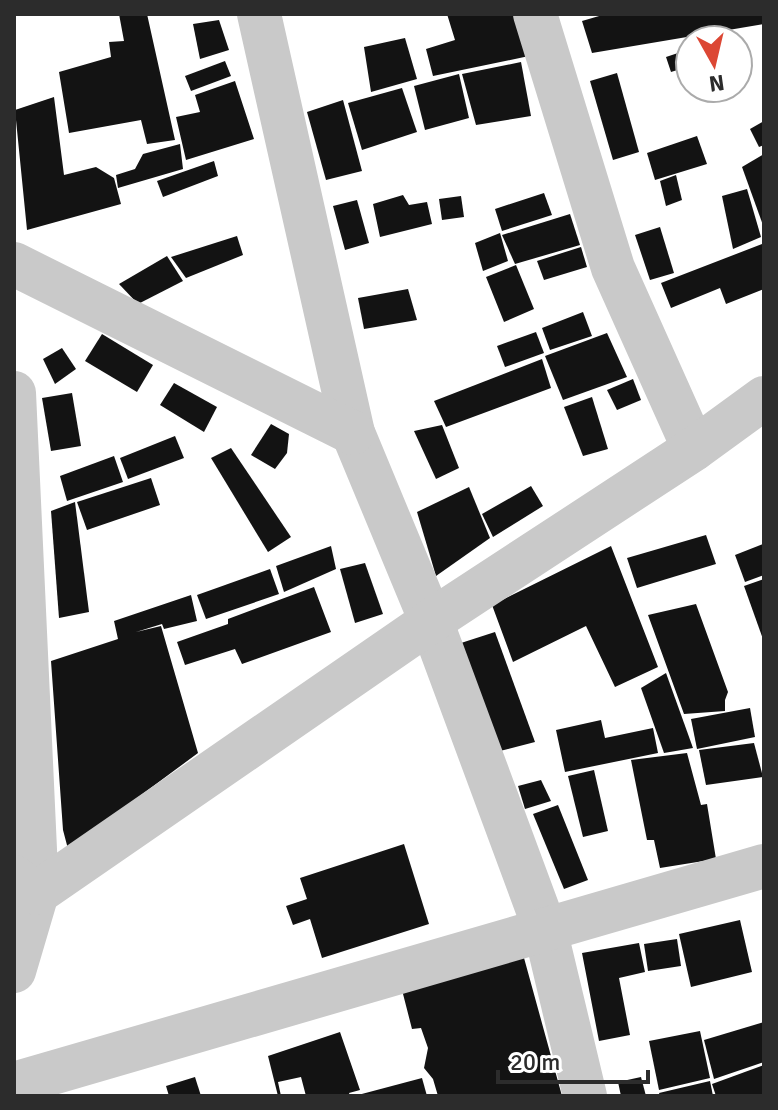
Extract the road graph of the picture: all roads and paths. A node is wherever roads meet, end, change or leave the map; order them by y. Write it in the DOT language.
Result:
graph roads {
  1 [pos="259,14"];
  2 [pos="535,14"];
  3 [pos="14,264"];
  4 [pos="14,393"];
  5 [pos="764,398"];
  6 [pos="353,433"];
  7 [pos="694,449"];
  8 [pos="431,621"];
  9 [pos="764,866"];
  10 [pos="25,885"];
  11 [pos="545,929"];
  12 [pos="14,971"];
  13 [pos="14,1084"];
  14 [pos="585,1096"];
  1 -- 6 [label="street"];
  2 -- 7 [label="street"];
  3 -- 6 [label="street"];
  4 -- 10 [label="street"];
  5 -- 7 [label="street"];
  6 -- 8 [label="street"];
  7 -- 8 [label="street"];
  8 -- 10 [label="street"];
  8 -- 11 [label="street"];
  9 -- 11 [label="street"];
  10 -- 12 [label="street"];
  11 -- 13 [label="street"];
  11 -- 14 [label="street"];
}
